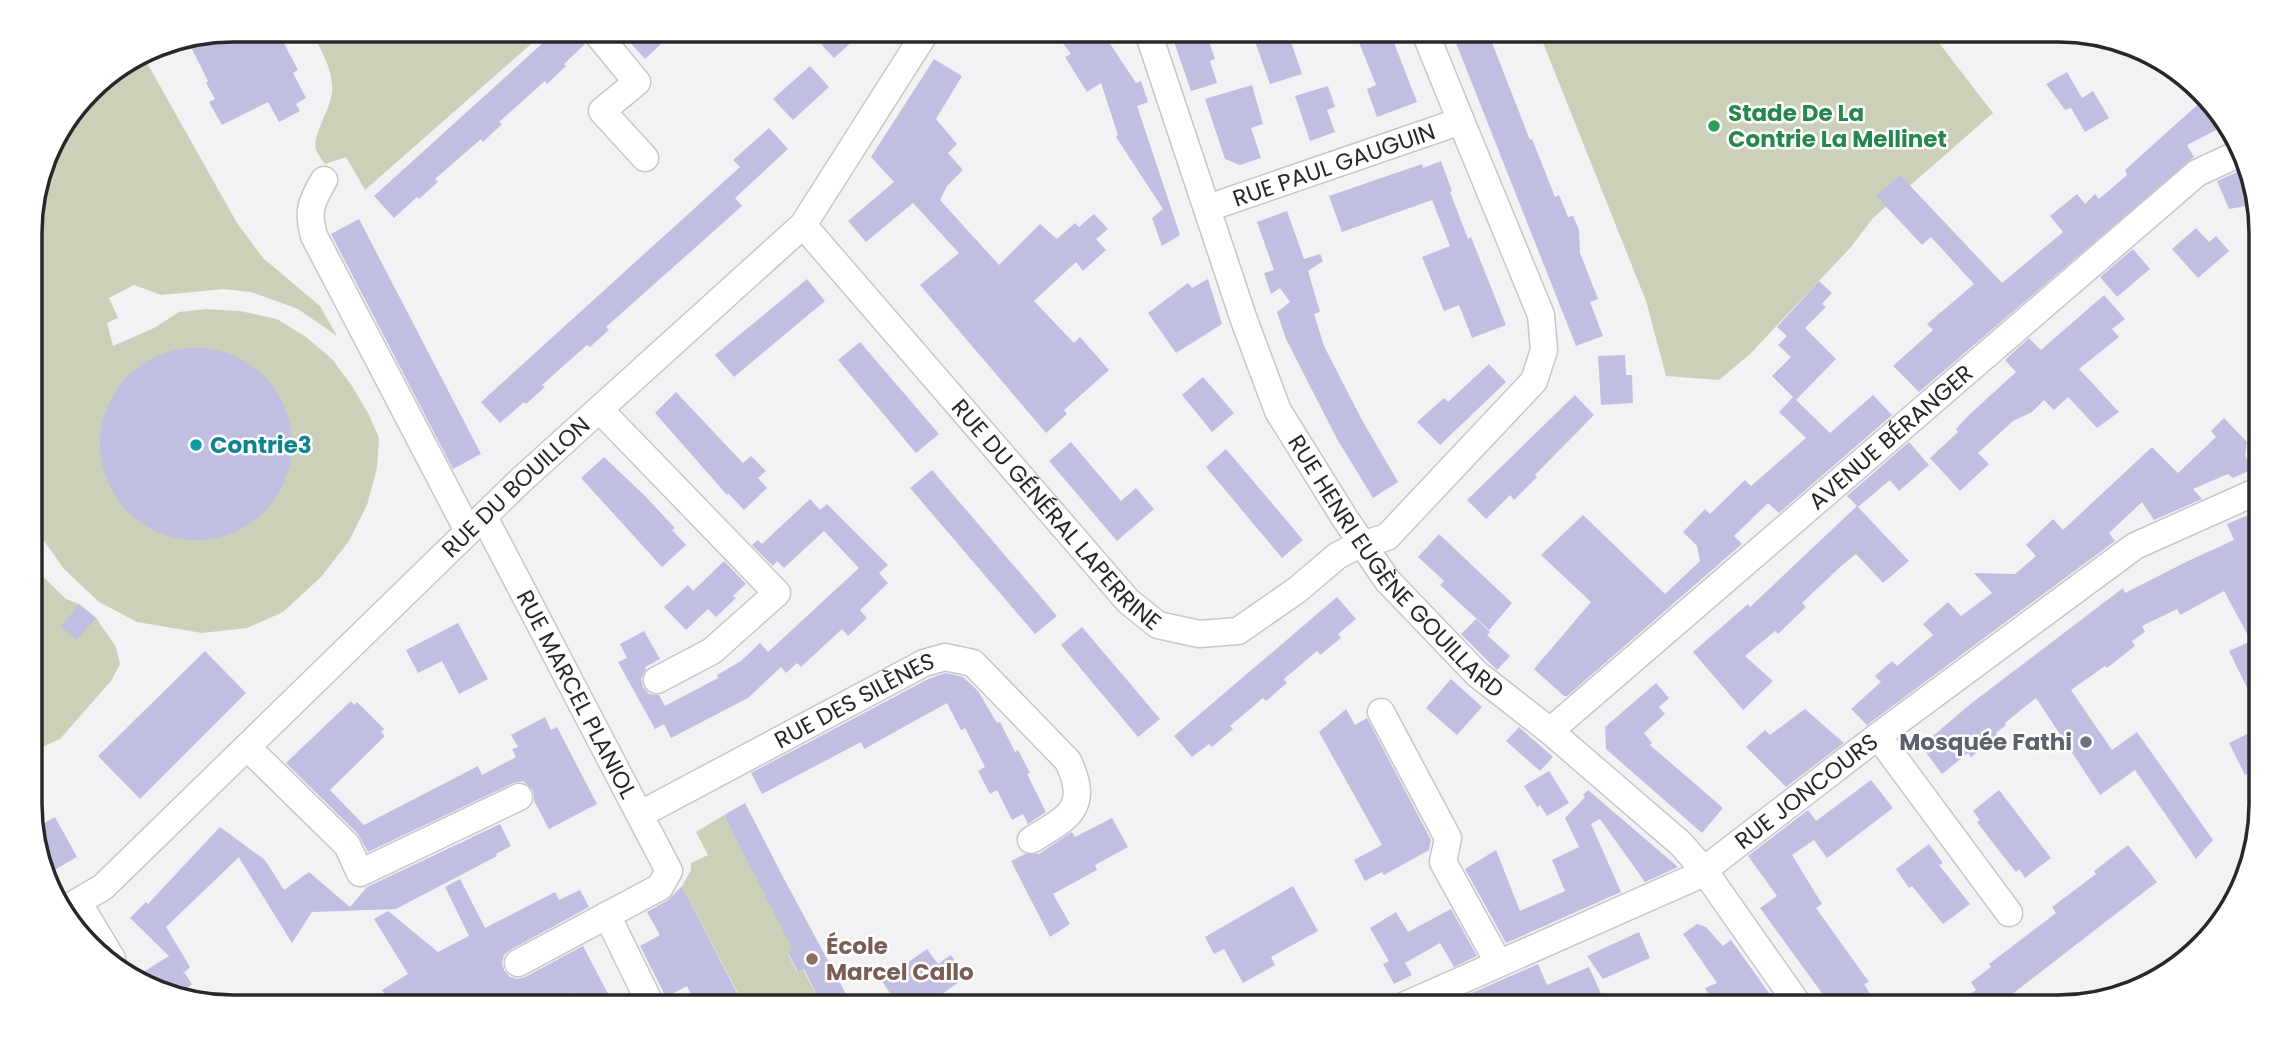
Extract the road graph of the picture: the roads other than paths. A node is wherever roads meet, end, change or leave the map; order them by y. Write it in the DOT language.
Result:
graph roads {
  1 [pos="604,42"];
  2 [pos="919,42"];
  3 [pos="1151,42"];
  4 [pos="1429,42"];
  5 [pos="1461,121"];
  6 [pos="2232,157"];
  7 [pos="645,159"];
  8 [pos="324,180"];
  9 [pos="1208,208"];
  10 [pos="803,225"];
  11 [pos="600,410"];
  12 [pos="2249,495"];
  13 [pos="476,524"];
  14 [pos="1363,545"];
  15 [pos="657,680"];
  16 [pos="1381,712"];
  17 [pos="1550,731"];
  18 [pos="1878,736"];
  19 [pos="247,747"];
  20 [pos="519,797"];
  21 [pos="641,814"];
  22 [pos="1031,840"];
  23 [pos="1703,869"];
  24 [pos="71,906"];
  25 [pos="2010,914"];
  26 [pos="607,915"];
  27 [pos="1498,962"];
  28 [pos="518,963"];
  29 [pos="646,995"];
  30 [pos="1427,995"];
  31 [pos="1792,995"];
  1 -- 7 [label="street"];
  2 -- 10 [label="street, RUE DU BOUILLON"];
  3 -- 9 [label="street, RUE HENRI EUGÈNE GOUILLARD"];
  4 -- 5 [label="street, RUE PAUL GAUGUIN"];
  5 -- 9 [label="street, RUE PAUL GAUGUIN"];
  5 -- 14 [label="street, RUE PAUL GAUGUIN"];
  6 -- 17 [label="street, AVENUE BÉRANGER"];
  8 -- 13 [label="street, RUE MARCEL PLANIOL"];
  9 -- 14 [label="street, RUE HENRI EUGÈNE GOUILLARD"];
  10 -- 11 [label="street, RUE DU BOUILLON"];
  10 -- 14 [label="street, RUE DU GÉNÉRAL LAPERRINE"];
  11 -- 13 [label="street, RUE DU BOUILLON"];
  11 -- 15 [label="street"];
  12 -- 18 [label="street, RUE JONCOURS"];
  13 -- 19 [label="street, RUE DU BOUILLON"];
  13 -- 21 [label="street, RUE MARCEL PLANIOL"];
  14 -- 17 [label="street, RUE HENRI EUGÈNE GOUILLARD"];
  16 -- 27 [label="street"];
  17 -- 23 [label="street, RUE HENRI EUGÈNE GOUILLARD"];
  18 -- 23 [label="street, RUE JONCOURS"];
  18 -- 25 [label="street"];
  19 -- 20 [label="street"];
  19 -- 24 [label="street, RUE DU BOUILLON"];
  21 -- 22 [label="street, RUE DES SILÈNES"];
  21 -- 26 [label="street, RUE MARCEL PLANIOL"];
  23 -- 27 [label="street, RUE JONCOURS"];
  23 -- 31 [label="street, RUE HENRI EUGÈNE GOUILLARD"];
  26 -- 28 [label="street"];
  26 -- 29 [label="street"];
  27 -- 30 [label="street, RUE JONCOURS"];
}
